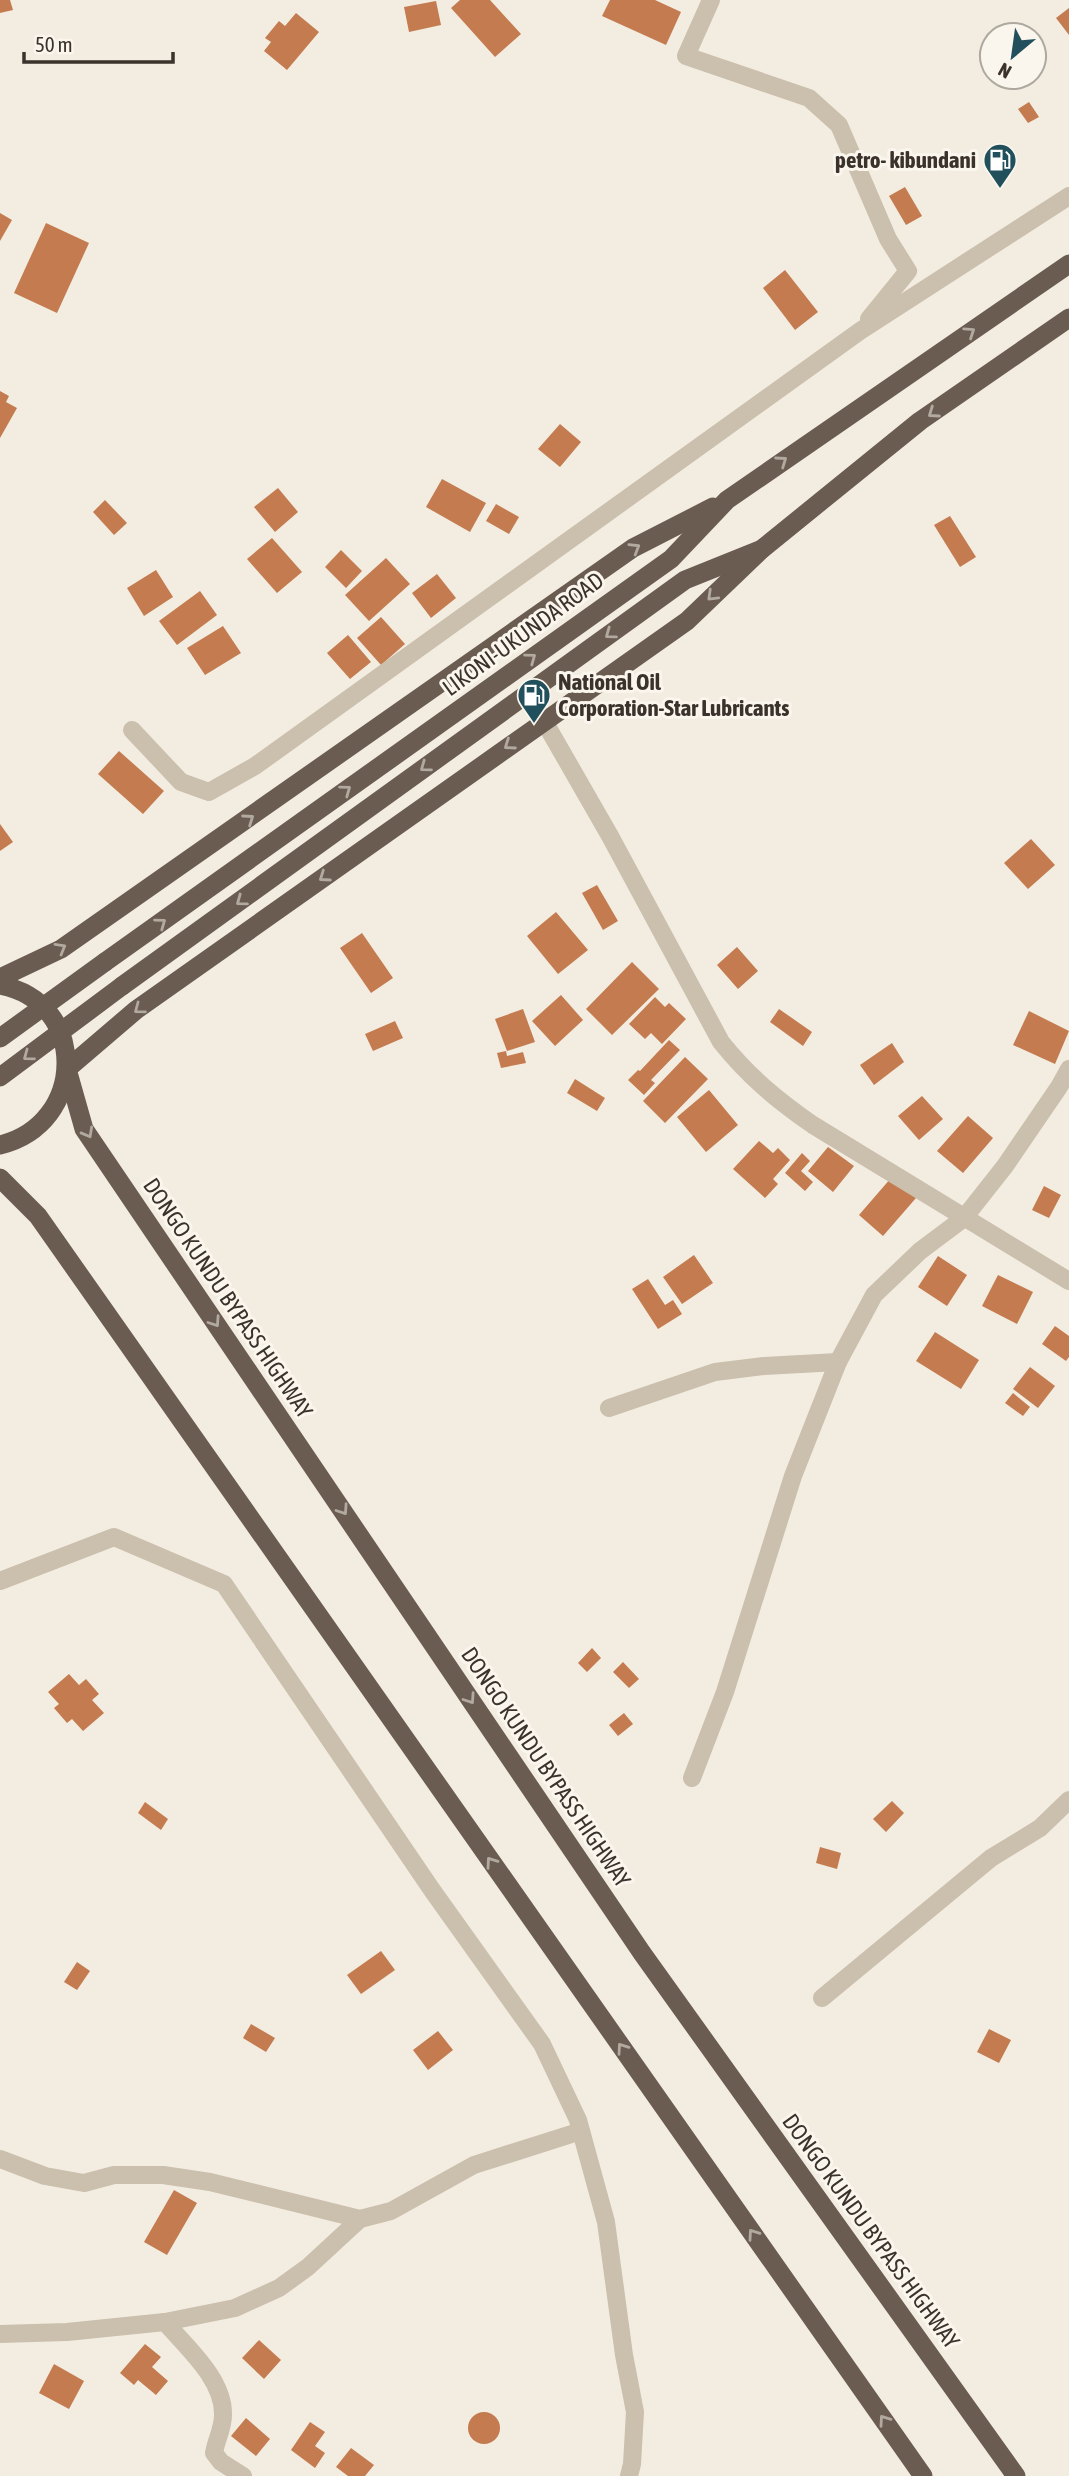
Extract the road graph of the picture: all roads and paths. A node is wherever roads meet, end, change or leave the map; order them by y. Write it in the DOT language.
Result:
graph roads {
  1 [pos="711,0"];
  2 [pos="1069,196"];
  3 [pos="1069,264"];
  4 [pos="1069,318"];
  5 [pos="860,331"];
  6 [pos="727,500"];
  7 [pos="762,549"];
  8 [pos="544,721"];
  9 [pos="132,730"];
  10 [pos="0,978"];
  11 [pos="0,985"];
  12 [pos="0,1038"];
  13 [pos="67,1069"];
  14 [pos="1069,1069"];
  15 [pos="0,1077"];
  16 [pos="0,1145"];
  17 [pos="0,1178"];
  18 [pos="964,1218"];
  19 [pos="1069,1281"];
  20 [pos="838,1362"];
  21 [pos="609,1408"];
  22 [pos="0,1581"];
  23 [pos="692,1778"];
  24 [pos="1069,1800"];
  25 [pos="822,1997"];
  26 [pos="581,2131"];
  27 [pos="0,2159"];
  28 [pos="360,2219"];
  29 [pos="165,2322"];
  30 [pos="0,2334"];
  31 [pos="243,2476"];
  32 [pos="629,2476"];
  33 [pos="923,2476"];
  34 [pos="1016,2476"];
  1 -- 5 [label="street"];
  2 -- 5 [label="street"];
  6 -- 3 [label="highway, LIKONI-UKUNDA ROAD, one-way"];
  4 -- 7 [label="highway, one-way"];
  5 -- 9 [label="street"];
  10 -- 6 [label="highway, one-way"];
  12 -- 6 [label="highway, LIKONI-UKUNDA ROAD, one-way, bridge"];
  7 -- 8 [label="highway, one-way"];
  7 -- 15 [label="highway, one-way, bridge"];
  8 -- 13 [label="highway, one-way"];
  8 -- 18 [label="street"];
  11 -- 13 [label="highway, DONGO KUNDU BYPASS HIGHWAY"];
  13 -- 16 [label="highway"];
  13 -- 34 [label="highway, DONGO KUNDU BYPASS HIGHWAY, one-way"];
  14 -- 18 [label="street"];
  33 -- 17 [label="highway, one-way"];
  18 -- 19 [label="street"];
  18 -- 20 [label="street"];
  20 -- 21 [label="street"];
  20 -- 23 [label="street"];
  22 -- 26 [label="street"];
  24 -- 25 [label="street"];
  26 -- 28 [label="street"];
  26 -- 32 [label="street"];
  27 -- 28 [label="street"];
  28 -- 29 [label="street"];
  29 -- 30 [label="street"];
  29 -- 31 [label="street"];
}
